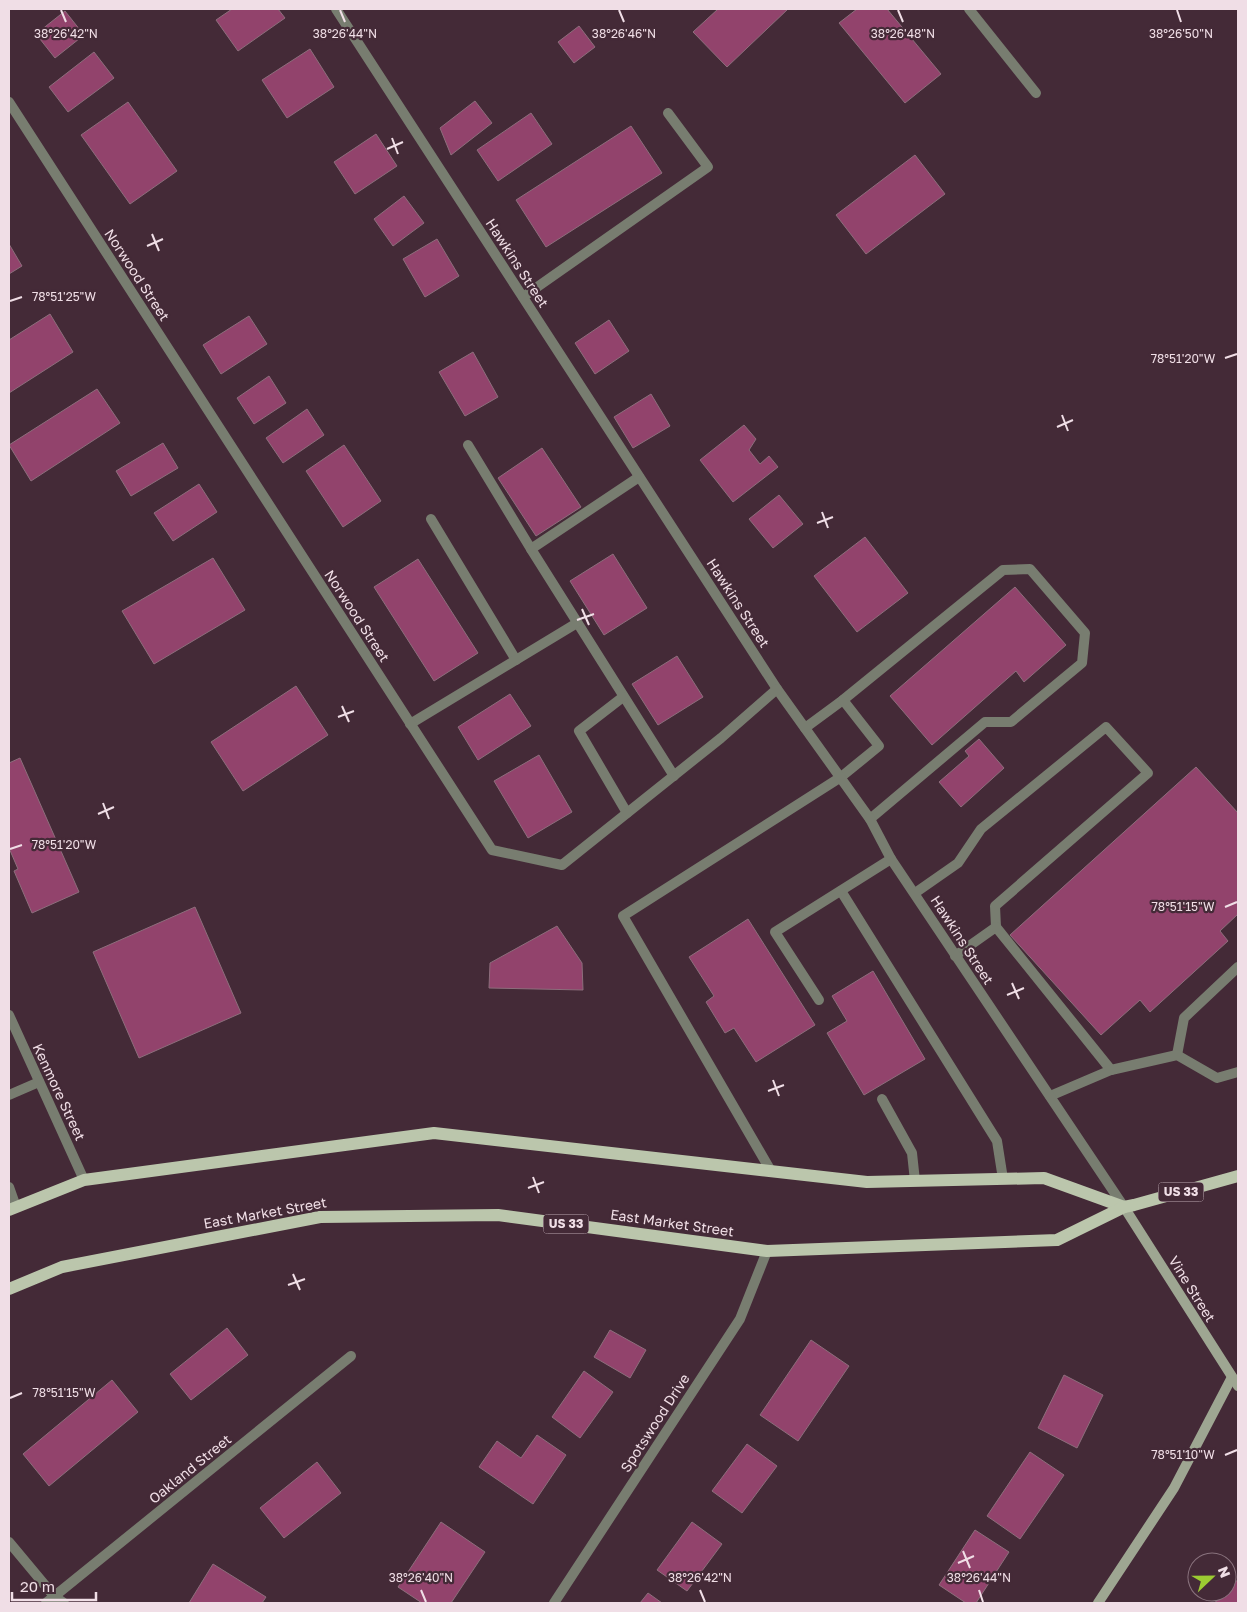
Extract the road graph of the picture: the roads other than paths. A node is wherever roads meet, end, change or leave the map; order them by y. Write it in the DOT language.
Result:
graph roads {
  1 [pos="336,9"];
  2 [pos="969,9"];
  3 [pos="1036,93"];
  4 [pos="9,102"];
  5 [pos="668,113"];
  6 [pos="523,297"];
  7 [pos="468,445"];
  8 [pos="639,477"];
  9 [pos="431,519"];
  10 [pos="531,549"];
  11 [pos="577,623"];
  12 [pos="516,660"];
  13 [pos="778,689"];
  14 [pos="623,697"];
  15 [pos="843,700"];
  16 [pos="410,724"];
  17 [pos="805,728"];
  18 [pos="674,776"];
  19 [pos="841,777"];
  20 [pos="627,813"];
  21 [pos="870,819"];
  22 [pos="891,859"];
  23 [pos="841,890"];
  24 [pos="915,893"];
  25 [pos="996,927"];
  26 [pos="955,956"];
  27 [pos="1238,967"];
  28 [pos="819,1000"];
  29 [pos="9,1015"];
  30 [pos="1177,1056"];
  31 [pos="1111,1070"];
  32 [pos="1238,1072"];
  33 [pos="39,1082"];
  34 [pos="9,1095"];
  35 [pos="1050,1096"];
  36 [pos="882,1099"];
  37 [pos="771,1171"];
  38 [pos="1238,1176"];
  39 [pos="1002,1179"];
  40 [pos="84,1180"];
  41 [pos="914,1181"];
  42 [pos="9,1187"];
  43 [pos="1124,1207"];
  44 [pos="12,1208"];
  45 [pos="767,1251"];
  46 [pos="9,1289"];
  47 [pos="351,1356"];
  48 [pos="1236,1379"];
  49 [pos="9,1542"];
  50 [pos="50,1600"];
  51 [pos="64,1603"];
  52 [pos="554,1603"];
  53 [pos="1098,1603"];
  1 -- 6 [label="street, Hawkins Street"];
  2 -- 3 [label="street"];
  4 -- 16 [label="street, Norwood Street"];
  5 -- 6 [label="street"];
  6 -- 8 [label="street, Hawkins Street"];
  7 -- 10 [label="street"];
  8 -- 10 [label="street"];
  8 -- 13 [label="street, Hawkins Street"];
  9 -- 12 [label="street"];
  10 -- 11 [label="street"];
  11 -- 12 [label="street"];
  11 -- 14 [label="street"];
  12 -- 16 [label="street"];
  13 -- 17 [label="street, Hawkins Street"];
  13 -- 18 [label="street, Norwood Street"];
  14 -- 18 [label="street"];
  14 -- 20 [label="street"];
  15 -- 17 [label="street"];
  15 -- 19 [label="street"];
  15 -- 21 [label="street"];
  16 -- 20 [label="street, Norwood Street"];
  17 -- 19 [label="street, Hawkins Street"];
  18 -- 20 [label="street, Norwood Street"];
  19 -- 21 [label="street, Hawkins Street"];
  19 -- 37 [label="street"];
  21 -- 22 [label="street, Hawkins Street"];
  22 -- 23 [label="street"];
  22 -- 24 [label="street, Hawkins Street"];
  23 -- 28 [label="street"];
  23 -- 39 [label="street"];
  24 -- 25 [label="street"];
  24 -- 26 [label="street, Hawkins Street"];
  25 -- 26 [label="street"];
  25 -- 31 [label="street"];
  26 -- 35 [label="street, Hawkins Street"];
  27 -- 30 [label="street"];
  29 -- 33 [label="street, Kenmore Street"];
  30 -- 31 [label="street"];
  30 -- 32 [label="street"];
  31 -- 35 [label="street"];
  33 -- 34 [label="street"];
  33 -- 40 [label="street, Kenmore Street"];
  35 -- 43 [label="street, Hawkins Street"];
  36 -- 41 [label="street"];
  37 -- 40 [label="main road"];
  37 -- 41 [label="main road"];
  38 -- 43 [label="main road, East Market Street / US 33"];
  39 -- 41 [label="main road"];
  39 -- 43 [label="main road"];
  40 -- 44 [label="main road"];
  42 -- 44 [label="street"];
  43 -- 45 [label="main road, East Market Street / US 33"];
  43 -- 48 [label="street, Vine Street"];
  45 -- 46 [label="main road, East Market Street / US 33"];
  45 -- 52 [label="street, Spotswood Drive"];
  47 -- 50 [label="street, Oakland Street"];
  48 -- 53 [label="street"];
  49 -- 50 [label="street"];
  50 -- 51 [label="street"];
}
